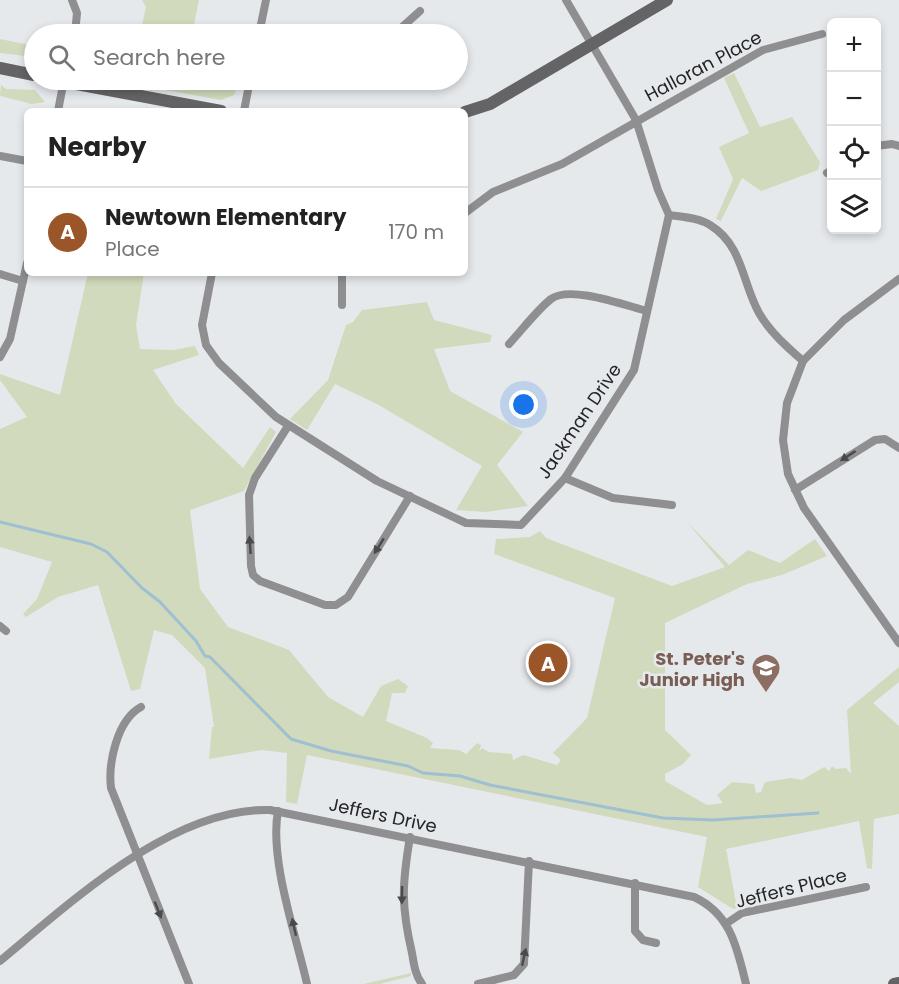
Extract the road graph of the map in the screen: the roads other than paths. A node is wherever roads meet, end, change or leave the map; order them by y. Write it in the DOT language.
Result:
graph roads {
  1 [pos="72,0"];
  2 [pos="266,0"];
  3 [pos="566,0"];
  4 [pos="666,0"];
  5 [pos="420,11"];
  6 [pos="77,24"];
  7 [pos="261,24"];
  8 [pos="406,24"];
  9 [pos="822,34"];
  10 [pos="591,44"];
  11 [pos="0,68"];
  12 [pos="24,73"];
  13 [pos="60,90"];
  14 [pos="113,90"];
  15 [pos="248,90"];
  16 [pos="58,108"];
  17 [pos="206,108"];
  18 [pos="245,108"];
  19 [pos="468,111"];
  20 [pos="636,120"];
  21 [pos="881,145"];
  22 [pos="899,146"];
  23 [pos="0,156"];
  24 [pos="24,160"];
  25 [pos="468,211"];
  26 [pos="669,215"];
  27 [pos="0,274"];
  28 [pos="24,276"];
  29 [pos="211,276"];
  30 [pos="342,276"];
  31 [pos="899,279"];
  32 [pos="23,281"];
  33 [pos="342,305"];
  34 [pos="647,311"];
  35 [pos="508,344"];
  36 [pos="0,357"];
  37 [pos="803,361"];
  38 [pos="288,426"];
  39 [pos="899,448"];
  40 [pos="565,478"];
  41 [pos="795,490"];
  42 [pos="410,496"];
  43 [pos="672,506"];
  44 [pos="899,641"];
  45 [pos="141,707"];
  46 [pos="278,811"];
  47 [pos="410,837"];
  48 [pos="136,856"];
  49 [pos="529,861"];
  50 [pos="635,884"];
  51 [pos="866,887"];
  52 [pos="727,924"];
  53 [pos="656,943"];
  54 [pos="0,961"];
  55 [pos="899,983"];
  56 [pos="189,984"];
  57 [pos="307,984"];
  58 [pos="422,984"];
  59 [pos="478,984"];
  60 [pos="746,984"];
  61 [pos="894,984"];
  1 -- 6 [label="street"];
  2 -- 7 [label="street"];
  3 -- 10 [label="street"];
  4 -- 10 [label="main road"];
  5 -- 8 [label="street"];
  9 -- 20 [label="street, Halloran Place"];
  10 -- 19 [label="main road"];
  10 -- 20 [label="street"];
  11 -- 12 [label="main road"];
  13 -- 16 [label="street"];
  14 -- 17 [label="main road"];
  15 -- 18 [label="street"];
  20 -- 25 [label="street, Halloran Place"];
  20 -- 26 [label="street"];
  21 -- 22 [label="street"];
  23 -- 24 [label="street"];
  26 -- 34 [label="street, Jackman Drive"];
  26 -- 37 [label="street"];
  27 -- 32 [label="street"];
  28 -- 32 [label="street"];
  29 -- 38 [label="street, Jackman Drive"];
  30 -- 33 [label="street"];
  31 -- 37 [label="street"];
  32 -- 36 [label="street"];
  34 -- 35 [label="street"];
  34 -- 40 [label="street, Jackman Drive"];
  37 -- 41 [label="street"];
  38 -- 42 [label="street, Jackman Drive"];
  42 -- 38 [label="street, one-way"];
  39 -- 41 [label="street, one-way"];
  40 -- 42 [label="street, Jackman Drive"];
  40 -- 43 [label="street"];
  41 -- 44 [label="street"];
  45 -- 48 [label="street"];
  46 -- 47 [label="street, Jeffers Drive"];
  46 -- 48 [label="street, Jeffers Drive"];
  57 -- 46 [label="street, one-way"];
  47 -- 49 [label="street, Jeffers Drive"];
  47 -- 58 [label="street, one-way"];
  48 -- 54 [label="street, Jeffers Drive"];
  48 -- 56 [label="street, one-way"];
  49 -- 50 [label="street, Jeffers Drive"];
  59 -- 49 [label="street, one-way"];
  50 -- 52 [label="street, Jeffers Drive"];
  50 -- 53 [label="street"];
  51 -- 52 [label="street, Jeffers Place"];
  52 -- 60 [label="street, Jeffers Drive"];
  55 -- 61 [label="main road"];
}
